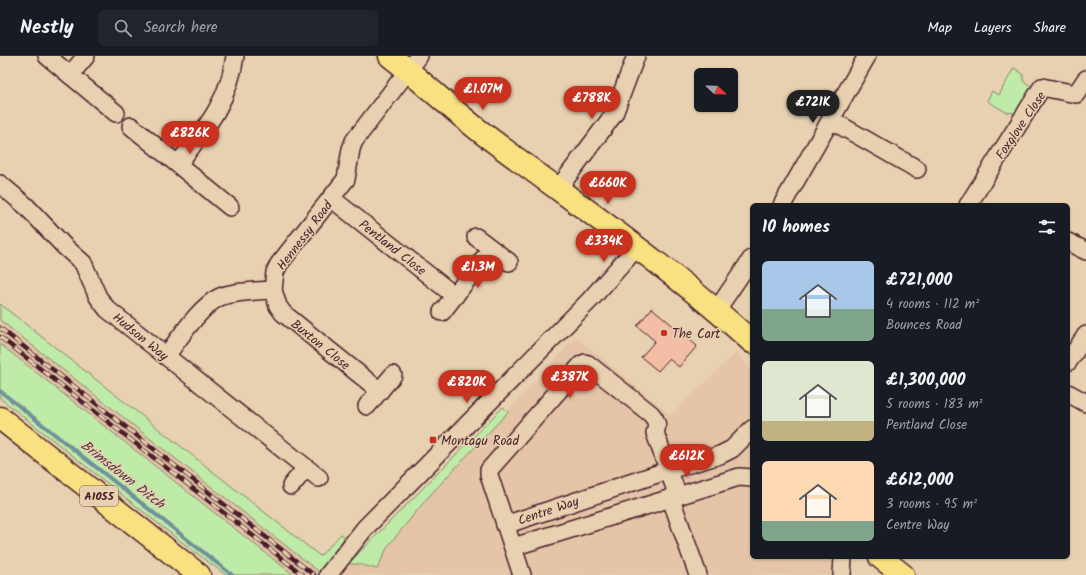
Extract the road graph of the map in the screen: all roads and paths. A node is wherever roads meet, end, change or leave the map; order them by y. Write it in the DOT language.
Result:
graph roads {
  1 [pos="47,56"];
  2 [pos="86,56"];
  3 [pos="235,56"];
  4 [pos="390,56"];
  5 [pos="636,56"];
  6 [pos="866,56"];
  7 [pos="414,63"];
  8 [pos="70,75"];
  9 [pos="1086,79"];
  10 [pos="116,113"];
  11 [pos="831,120"];
  12 [pos="132,126"];
  13 [pos="178,164"];
  14 [pos="917,169"];
  15 [pos="0,184"];
  16 [pos="558,189"];
  17 [pos="331,198"];
  18 [pos="783,203"];
  19 [pos="969,203"];
  20 [pos="230,207"];
  21 [pos="476,237"];
  22 [pos="1070,243"];
  23 [pos="636,248"];
  24 [pos="491,249"];
  25 [pos="1086,251"];
  26 [pos="750,261"];
  27 [pos="508,262"];
  28 [pos="273,290"];
  29 [pos="455,296"];
  30 [pos="716,311"];
  31 [pos="442,312"];
  32 [pos="1086,335"];
  33 [pos="750,340"];
  34 [pos="166,356"];
  35 [pos="1070,359"];
  36 [pos="393,375"];
  37 [pos="380,391"];
  38 [pos="1070,394"];
  39 [pos="1086,403"];
  40 [pos="368,406"];
  41 [pos="0,418"];
  42 [pos="750,431"];
  43 [pos="669,470"];
  44 [pos="750,478"];
  45 [pos="291,486"];
  46 [pos="675,498"];
  47 [pos="505,525"];
  48 [pos="513,547"];
  49 [pos="843,559"];
  50 [pos="883,559"];
  51 [pos="199,575"];
  52 [pos="328,575"];
  53 [pos="522,575"];
  54 [pos="698,575"];
  55 [pos="842,575"];
  56 [pos="903,575"];
  1 -- 8 [label="street"];
  2 -- 8 [label="street"];
  3 -- 13 [label="street"];
  4 -- 7 [label="main road"];
  5 -- 16 [label="street"];
  6 -- 11 [label="street"];
  7 -- 16 [label="main road"];
  7 -- 17 [label="street, Hennessy Road"];
  8 -- 10 [label="street"];
  9 -- 19 [label="street, Foxglove Close"];
  11 -- 14 [label="street"];
  11 -- 18 [label="street"];
  12 -- 13 [label="street"];
  13 -- 20 [label="street"];
  15 -- 34 [label="street, Hudson Way"];
  16 -- 23 [label="main road"];
  17 -- 28 [label="street, Hennessy Road"];
  17 -- 29 [label="street, Pentland Close"];
  21 -- 24 [label="street"];
  22 -- 25 [label="street"];
  23 -- 30 [label="main road"];
  23 -- 52 [label="street"];
  24 -- 27 [label="street"];
  24 -- 29 [label="street"];
  26 -- 30 [label="street"];
  28 -- 34 [label="street"];
  28 -- 37 [label="street, Buxton Close"];
  29 -- 31 [label="street"];
  30 -- 33 [label="main road"];
  32 -- 35 [label="street"];
  34 -- 45 [label="street, Hudson Way"];
  36 -- 37 [label="street"];
  37 -- 40 [label="street"];
  38 -- 39 [label="street"];
  41 -- 51 [label="main road, A1055"];
  42 -- 43 [label="street, Centre Way"];
  43 -- 46 [label="street"];
  43 -- 47 [label="street, Centre Way"];
  43 -- 47 [label="street"];
  44 -- 46 [label="street, Centre Way"];
  46 -- 48 [label="street, Centre Way"];
  46 -- 54 [label="street"];
  47 -- 48 [label="street, Centre Way"];
  48 -- 53 [label="street"];
  49 -- 55 [label="street"];
  50 -- 56 [label="main road"];
}
